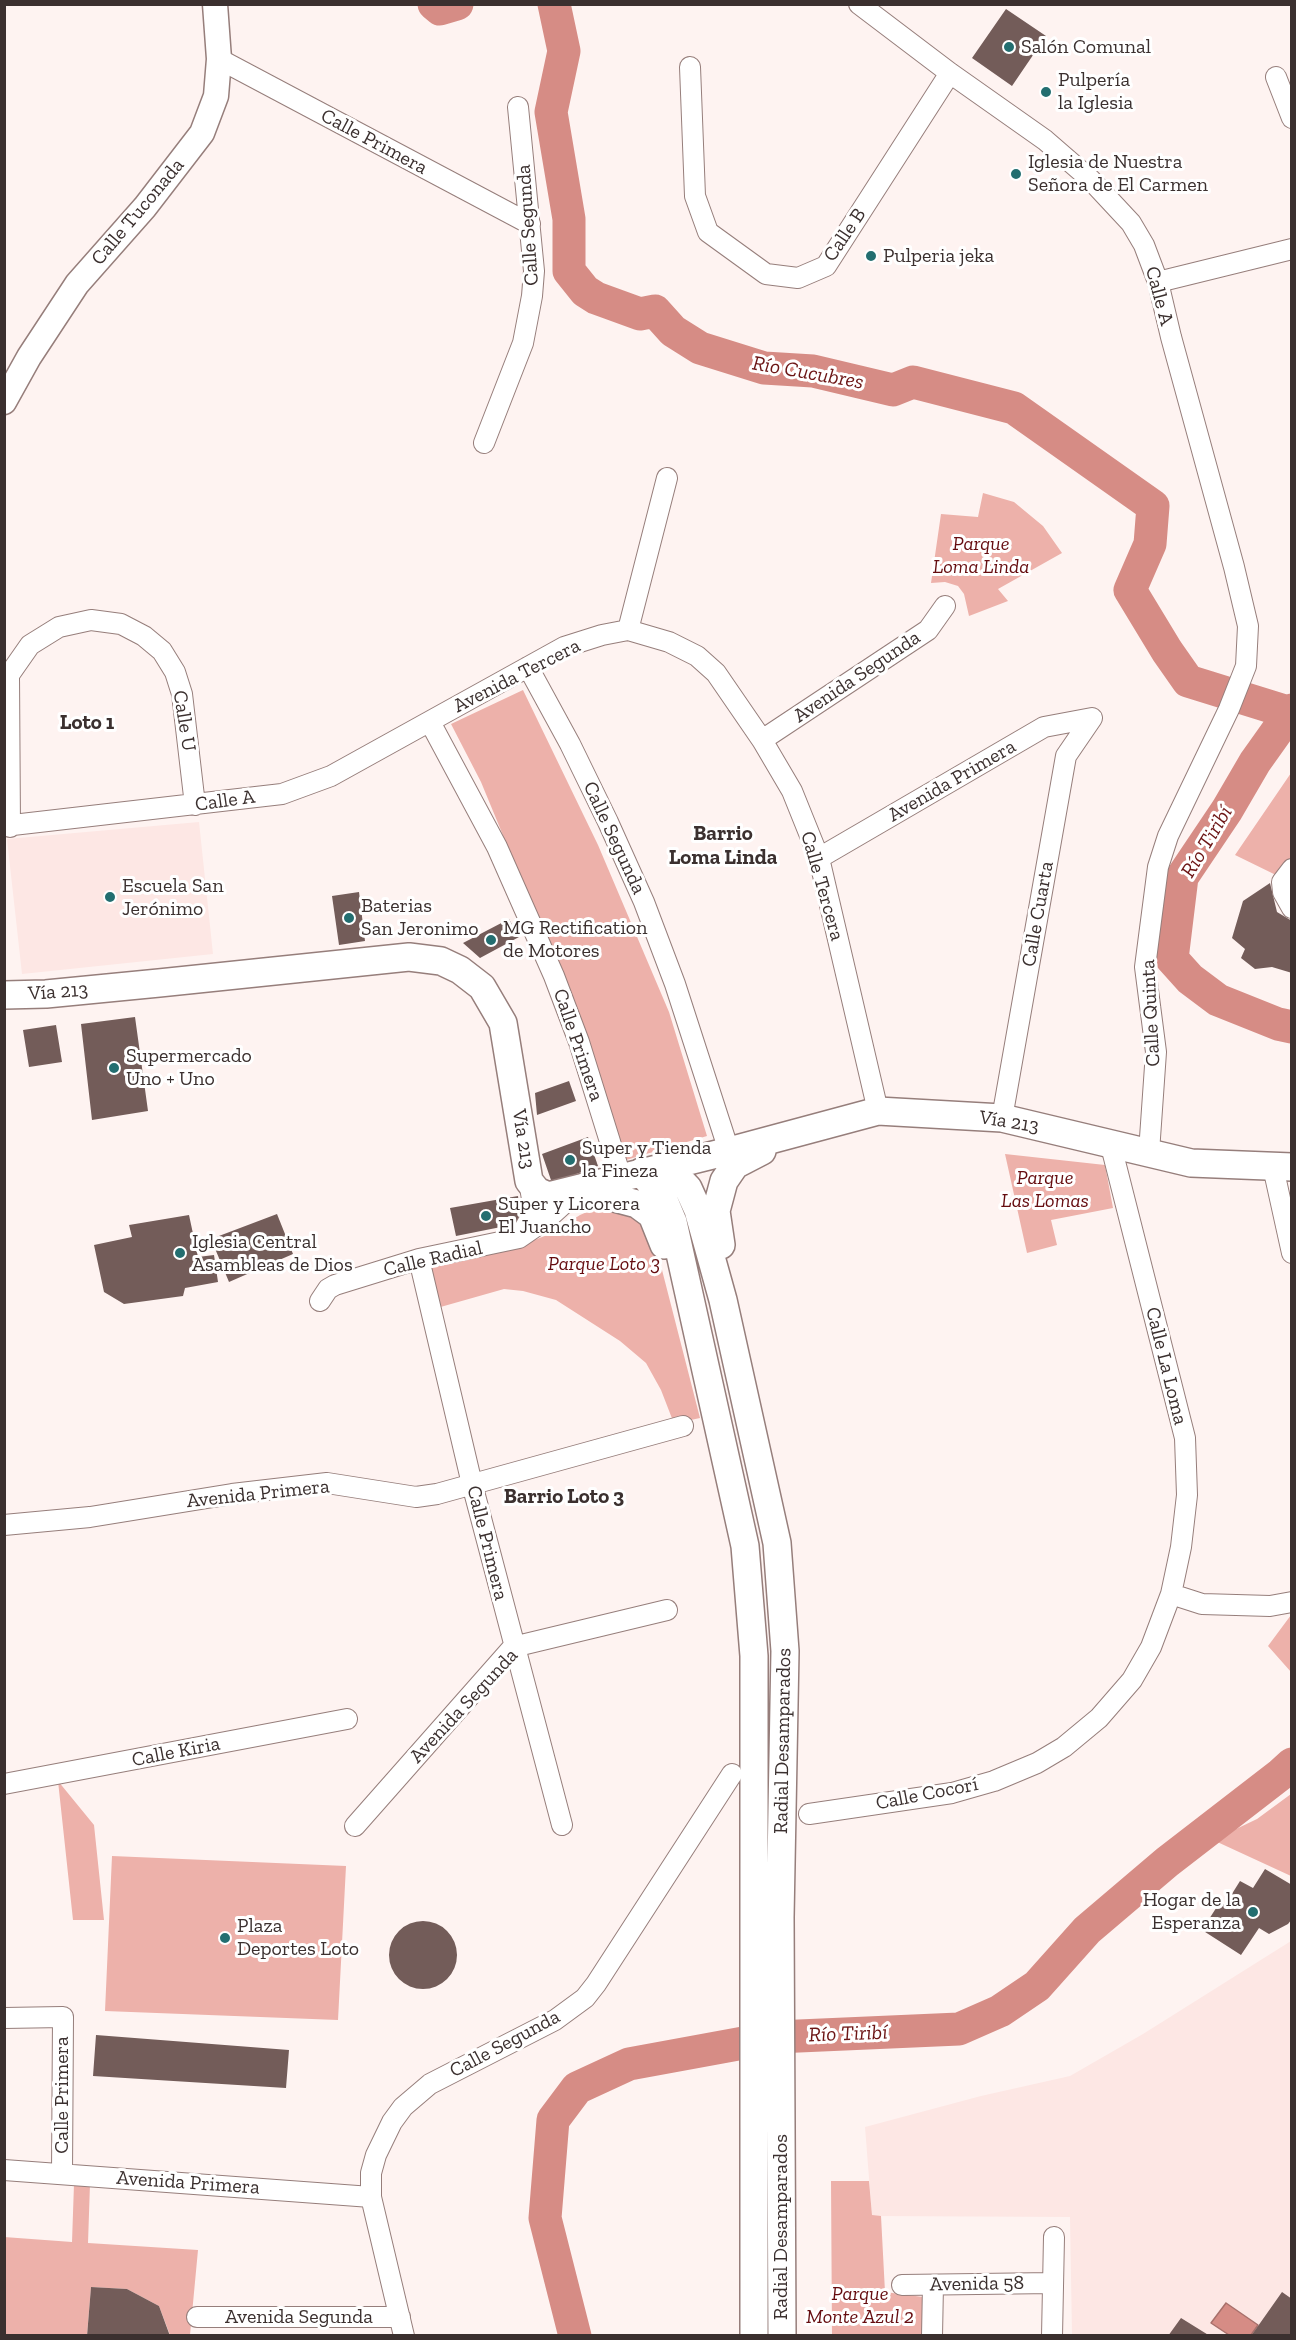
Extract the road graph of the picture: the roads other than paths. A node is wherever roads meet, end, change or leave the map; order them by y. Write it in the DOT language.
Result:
graph roads {
  1 [pos="215,4"];
  2 [pos="859,4"];
  3 [pos="219,59"];
  4 [pos="690,67"];
  5 [pos="950,74"];
  6 [pos="1276,77"];
  7 [pos="518,107"];
  8 [pos="1292,118"];
  9 [pos="530,224"];
  10 [pos="1292,249"];
  11 [pos="1158,282"];
  12 [pos="4,402"];
  13 [pos="484,444"];
  14 [pos="668,478"];
  15 [pos="945,606"];
  16 [pos="628,630"];
  17 [pos="528,667"];
  18 [pos="1229,709"];
  19 [pos="1092,718"];
  20 [pos="430,722"];
  21 [pos="762,740"];
  22 [pos="195,805"];
  23 [pos="8,826"];
  24 [pos="819,858"];
  25 [pos="1287,876"];
  26 [pos="1292,908"];
  27 [pos="4,995"];
  28 [pos="878,1111"];
  29 [pos="1002,1118"];
  30 [pos="800,1130"];
  31 [pos="1110,1142"];
  32 [pos="729,1151"];
  33 [pos="1149,1152"];
  34 [pos="1282,1167"];
  35 [pos="643,1172"];
  36 [pos="529,1181"];
  37 [pos="580,1189"];
  38 [pos="716,1211"];
  39 [pos="519,1238"];
  40 [pos="1292,1254"];
  41 [pos="419,1259"];
  42 [pos="723,1300"];
  43 [pos="320,1301"];
  44 [pos="691,1302"];
  45 [pos="683,1426"];
  46 [pos="472,1484"];
  47 [pos="4,1525"];
  48 [pos="1171,1594"];
  49 [pos="1292,1602"];
  50 [pos="667,1610"];
  51 [pos="513,1647"];
  52 [pos="347,1719"];
  53 [pos="732,1774"];
  54 [pos="4,1784"];
  55 [pos="809,1814"];
  56 [pos="562,1825"];
  57 [pos="355,1826"];
  58 [pos="767,1918"];
  59 [pos="4,2018"];
  60 [pos="4,2170"];
  61 [pos="62,2173"];
  62 [pos="371,2197"];
  63 [pos="1054,2237"];
  64 [pos="1052,2283"];
  65 [pos="902,2284"];
  66 [pos="933,2285"];
  67 [pos="197,2317"];
  68 [pos="402,2326"];
  69 [pos="754,2336"];
  70 [pos="782,2336"];
  71 [pos="932,2336"];
  72 [pos="1052,2336"];
  1 -- 3 [label="street, Calle Tuconada"];
  2 -- 5 [label="street, Calle A"];
  3 -- 9 [label="street, Calle Primera"];
  3 -- 12 [label="street, Calle Tuconada"];
  4 -- 5 [label="street, Calle B"];
  5 -- 11 [label="street, Calle A"];
  6 -- 8 [label="street"];
  7 -- 9 [label="street, Calle Segunda"];
  9 -- 13 [label="street, Calle Segunda"];
  10 -- 11 [label="street"];
  11 -- 18 [label="street, Calle A"];
  14 -- 16 [label="street"];
  15 -- 21 [label="street, Avenida Segunda"];
  16 -- 17 [label="street, Avenida Tercera"];
  16 -- 21 [label="street, Calle Tercera"];
  17 -- 20 [label="street, Avenida Tercera"];
  17 -- 32 [label="street, Calle Segunda"];
  18 -- 33 [label="street, Calle Quinta"];
  19 -- 24 [label="street, Avenida Primera"];
  19 -- 29 [label="street, Calle Cuarta"];
  20 -- 22 [label="street, Calle A"];
  20 -- 35 [label="street, Calle Primera"];
  21 -- 24 [label="street, Calle Tercera"];
  22 -- 23 [label="street, Calle A"];
  22 -- 23 [label="street, Calle U"];
  24 -- 28 [label="street, Calle Tercera"];
  25 -- 26 [label="street"];
  27 -- 36 [label="main road, Vía 213"];
  28 -- 29 [label="main road, Vía 213"];
  28 -- 30 [label="main road, Vía 213"];
  29 -- 31 [label="main road, Vía 213"];
  30 -- 32 [label="main road, Vía 213"];
  30 -- 38 [label="main road"];
  31 -- 33 [label="main road, Vía 213"];
  31 -- 48 [label="street, Calle La Loma"];
  32 -- 35 [label="main road, Vía 213"];
  32 -- 38 [label="main road"];
  33 -- 34 [label="main road, Vía 213"];
  34 -- 40 [label="street"];
  35 -- 37 [label="main road, Vía 213"];
  35 -- 42 [label="main road, Radial Desamparados"];
  35 -- 44 [label="main road, Radial Desamparados"];
  36 -- 37 [label="main road, Vía 213"];
  36 -- 39 [label="street"];
  37 -- 39 [label="street, Calle Radial"];
  37 -- 44 [label="main road"];
  38 -- 42 [label="main road"];
  39 -- 41 [label="street, Calle Radial"];
  41 -- 43 [label="street, Calle Radial"];
  41 -- 46 [label="street, Calle Primera"];
  42 -- 58 [label="main road, Radial Desamparados"];
  44 -- 58 [label="main road, Radial Desamparados"];
  45 -- 46 [label="street, Avenida Primera"];
  46 -- 47 [label="street, Avenida Primera"];
  46 -- 51 [label="street, Calle Primera"];
  48 -- 49 [label="street"];
  48 -- 55 [label="street, Calle Cocorí"];
  50 -- 51 [label="street, Avenida Segunda"];
  51 -- 56 [label="street, Calle Primera"];
  51 -- 57 [label="street, Avenida Segunda"];
  52 -- 54 [label="street, Calle Kiria"];
  53 -- 62 [label="street, Calle Segunda"];
  58 -- 69 [label="main road, Radial Desamparados"];
  58 -- 70 [label="main road, Radial Desamparados"];
  59 -- 61 [label="street, Calle Primera"];
  60 -- 61 [label="street, Avenida Primera"];
  61 -- 62 [label="street, Avenida Primera"];
  62 -- 68 [label="street, Calle Segunda"];
  63 -- 64 [label="street"];
  64 -- 66 [label="street, Avenida 58"];
  64 -- 72 [label="street"];
  65 -- 66 [label="street, Avenida 58"];
  66 -- 71 [label="street"];
  67 -- 68 [label="street, Avenida Segunda"];
}
